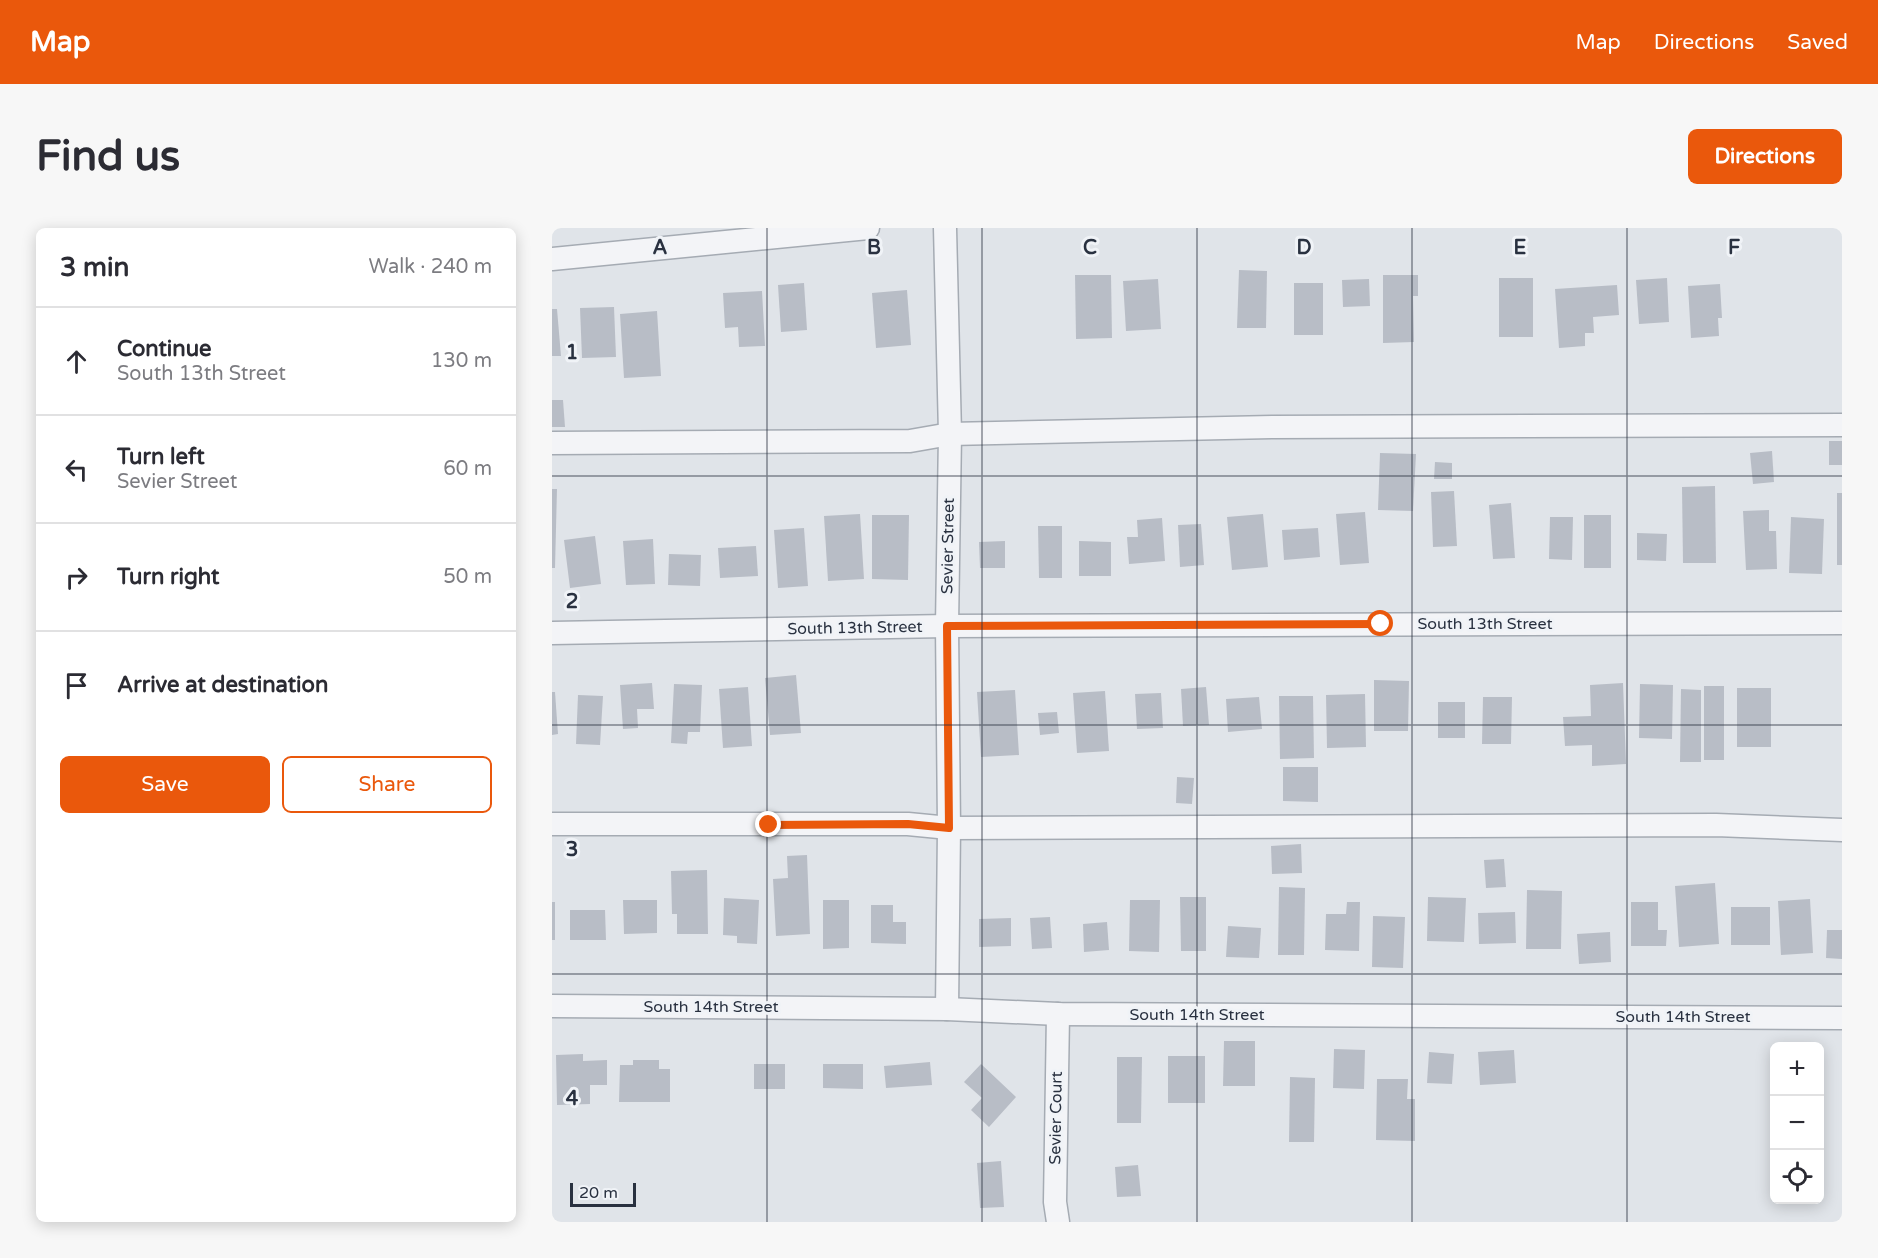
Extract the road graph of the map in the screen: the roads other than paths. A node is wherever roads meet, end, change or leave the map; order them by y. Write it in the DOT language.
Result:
graph roads {
  1 [pos="868,228"];
  2 [pos="945,228"];
  3 [pos="552,259"];
  4 [pos="1842,425"];
  5 [pos="950,434"];
  6 [pos="552,443"];
  7 [pos="1842,623"];
  8 [pos="947,626"];
  9 [pos="552,633"];
  10 [pos="552,824"];
  11 [pos="949,828"];
  12 [pos="1842,830"];
  13 [pos="552,1006"];
  14 [pos="947,1009"];
  15 [pos="1058,1014"];
  16 [pos="1842,1018"];
  17 [pos="1058,1222"];
  1 -- 3 [label="street"];
  2 -- 5 [label="street, Sevier Street"];
  4 -- 5 [label="street"];
  5 -- 6 [label="street"];
  5 -- 8 [label="street, Sevier Street"];
  7 -- 8 [label="street, South 13th Street"];
  8 -- 9 [label="street, South 13th Street"];
  8 -- 11 [label="street, Sevier Street"];
  10 -- 11 [label="street"];
  11 -- 12 [label="street"];
  11 -- 14 [label="street, Sevier Street"];
  13 -- 14 [label="street, South 14th Street"];
  14 -- 15 [label="street, South 14th Street"];
  15 -- 16 [label="street, South 14th Street"];
  15 -- 17 [label="street, Sevier Court"];
}
